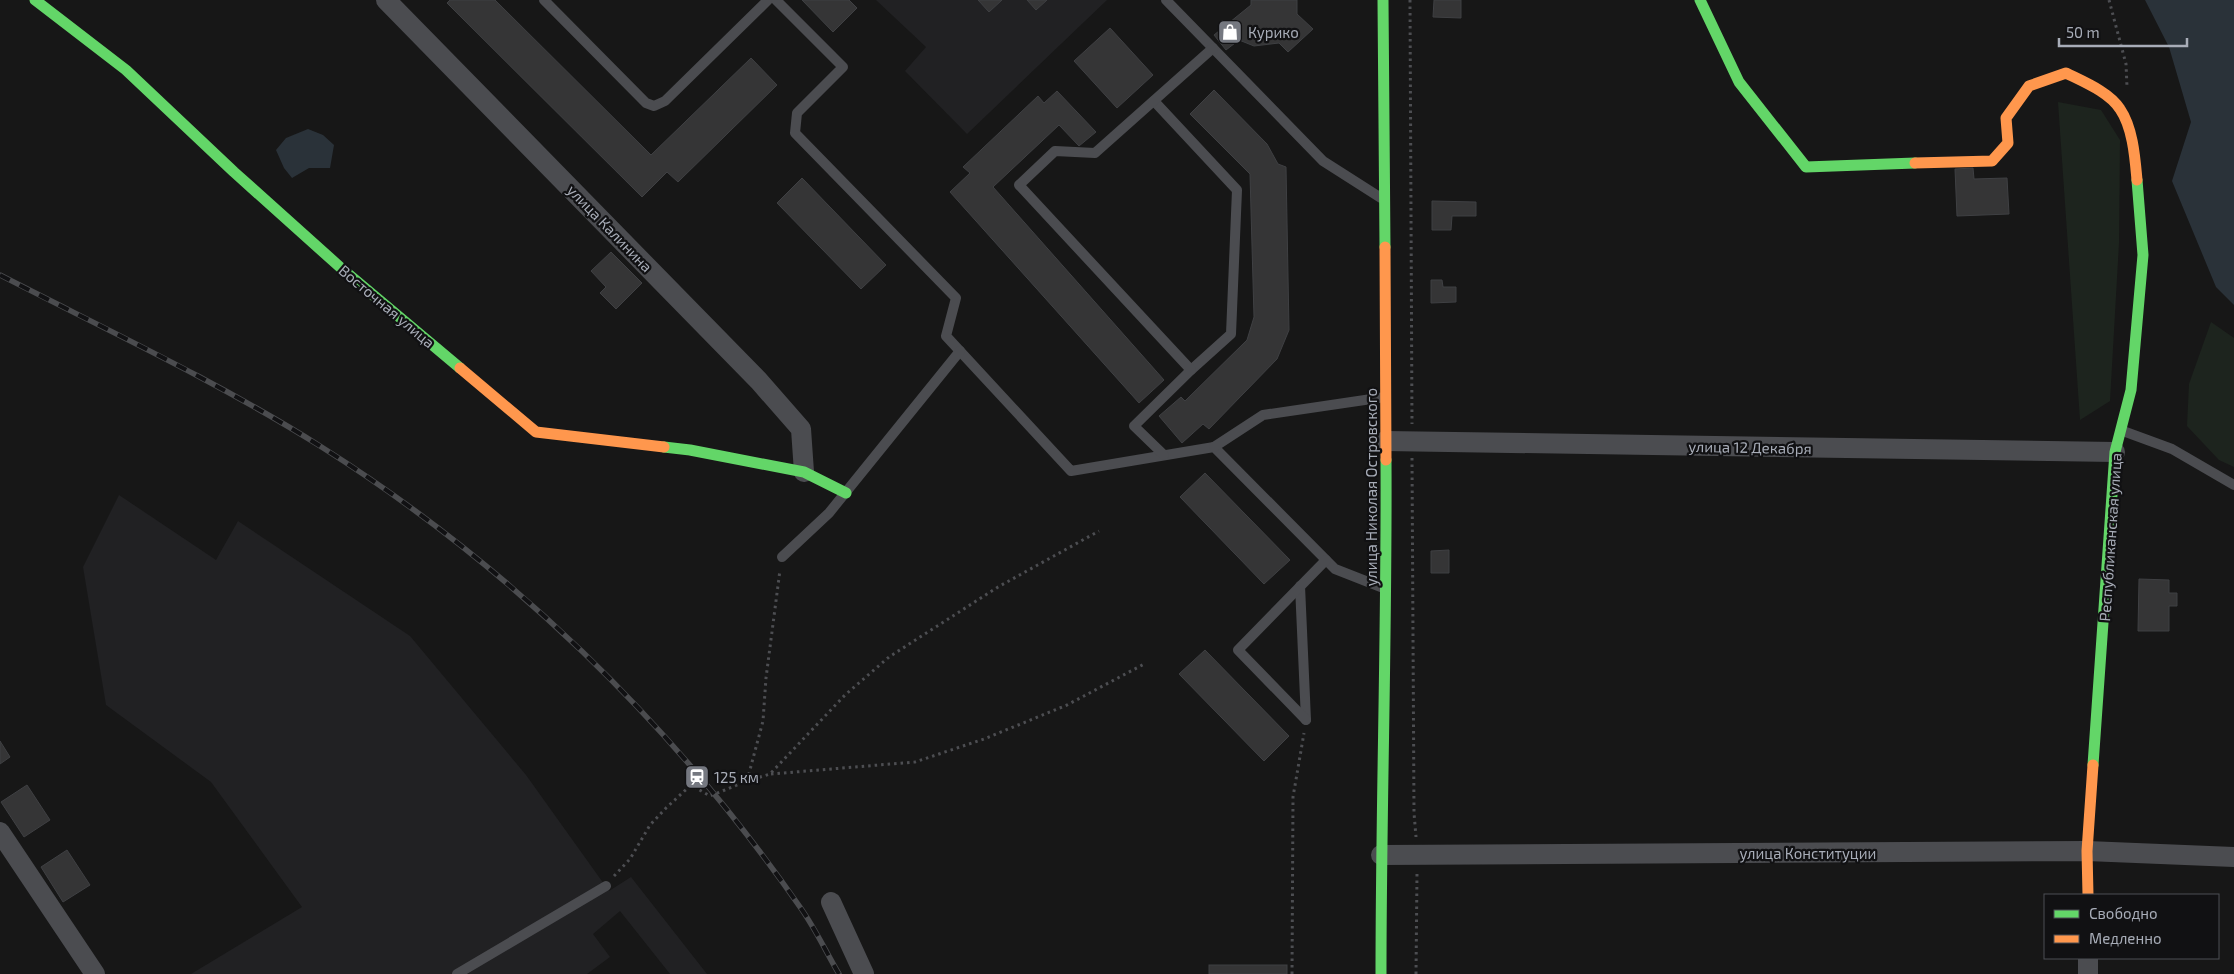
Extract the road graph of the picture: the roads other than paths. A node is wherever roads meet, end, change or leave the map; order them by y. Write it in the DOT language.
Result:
graph roads {
  1 [pos="35,0"];
  2 [pos="386,0"];
  3 [pos="544,0"];
  4 [pos="768,0"];
  5 [pos="776,0"];
  6 [pos="1166,0"];
  7 [pos="1382,0"];
  8 [pos="1700,0"];
  9 [pos="1213,48"];
  10 [pos="1154,101"];
  11 [pos="1384,200"];
  12 [pos="960,351"];
  13 [pos="1191,370"];
  14 [pos="1386,397"];
  15 [pos="2121,430"];
  16 [pos="1384,441"];
  17 [pos="1214,447"];
  18 [pos="2115,452"];
  19 [pos="1164,455"];
  20 [pos="804,472"];
  21 [pos="2234,485"];
  22 [pos="846,493"];
  23 [pos="782,557"];
  24 [pos="1326,560"];
  25 [pos="1300,586"];
  26 [pos="1387,590"];
  27 [pos="0,832"];
  28 [pos="2088,851"];
  29 [pos="1381,855"];
  30 [pos="2234,857"];
  31 [pos="606,886"];
  32 [pos="2088,894"];
  33 [pos="831,902"];
  34 [pos="2088,959"];
  35 [pos="95,974"];
  36 [pos="457,974"];
  37 [pos="864,974"];
  38 [pos="1381,974"];
  39 [pos="2088,974"];
  1 -- 20 [label="street, Восточная улица"];
  2 -- 20 [label="street, улица Калинина"];
  3 -- 4 [label="lane"];
  5 -- 12 [label="lane"];
  6 -- 9 [label="lane"];
  7 -- 11 [label="street, улица Николая Островского"];
  8 -- 15 [label="street, Республиканская улица"];
  9 -- 10 [label="lane"];
  9 -- 11 [label="lane"];
  10 -- 13 [label="lane"];
  10 -- 13 [label="lane"];
  11 -- 14 [label="street, улица Николая Островского"];
  12 -- 19 [label="lane"];
  12 -- 22 [label="lane"];
  13 -- 19 [label="lane"];
  14 -- 16 [label="street, улица Николая Островского"];
  14 -- 17 [label="lane"];
  15 -- 18 [label="street, Республиканская улица"];
  15 -- 21 [label="lane"];
  16 -- 18 [label="street, улица 12 Декабря"];
  16 -- 26 [label="street, улица Николая Островского"];
  17 -- 19 [label="lane"];
  17 -- 24 [label="lane"];
  18 -- 28 [label="street, Республиканская улица"];
  20 -- 22 [label="street, Восточная улица"];
  22 -- 23 [label="lane"];
  24 -- 25 [label="lane"];
  24 -- 26 [label="lane"];
  25 -- 25 [label="lane"];
  26 -- 29 [label="street, улица Николая Островского"];
  27 -- 35 [label="street"];
  28 -- 29 [label="street, улица Конституции"];
  28 -- 30 [label="street, улица Конституции"];
  28 -- 32 [label="street, Республиканская улица"];
  29 -- 38 [label="street, улица Николая Островского"];
  31 -- 36 [label="lane"];
  33 -- 37 [label="street"];
  34 -- 39 [label="street"];
}
